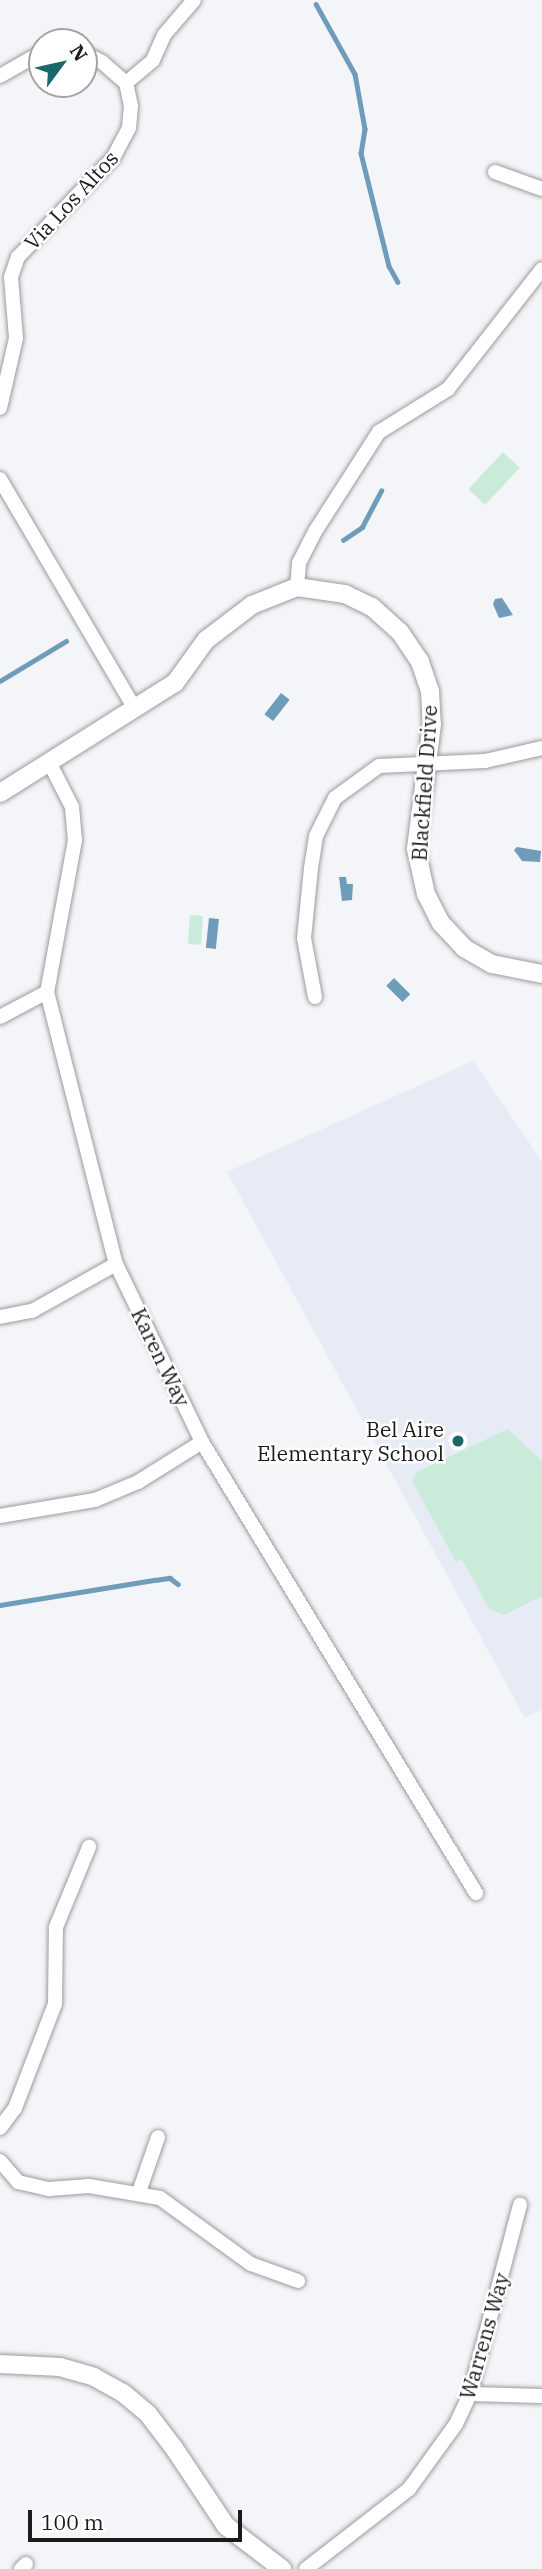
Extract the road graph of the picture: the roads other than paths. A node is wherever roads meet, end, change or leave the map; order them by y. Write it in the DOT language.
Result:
graph roads {
  1 [pos="194,0"];
  2 [pos="28,60"];
  3 [pos="98,60"];
  4 [pos="0,76"];
  5 [pos="126,83"];
  6 [pos="495,172"];
  7 [pos="542,189"];
  8 [pos="542,269"];
  9 [pos="0,408"];
  10 [pos="0,480"];
  11 [pos="297,587"];
  12 [pos="135,709"];
  13 [pos="542,748"];
  14 [pos="49,762"];
  15 [pos="428,763"];
  16 [pos="0,793"];
  17 [pos="542,974"];
  18 [pos="47,992"];
  19 [pos="315,997"];
  20 [pos="0,1017"];
  21 [pos="117,1264"];
  22 [pos="0,1317"];
  23 [pos="202,1442"];
  24 [pos="0,1516"];
  25 [pos="89,1847"];
  26 [pos="476,1893"];
  27 [pos="0,2128"];
  28 [pos="158,2137"];
  29 [pos="0,2161"];
  30 [pos="139,2192"];
  31 [pos="520,2205"];
  32 [pos="298,2281"];
  33 [pos="0,2364"];
  34 [pos="470,2394"];
  35 [pos="542,2396"];
  36 [pos="282,2569"];
  37 [pos="306,2569"];
  1 -- 5 [label="street"];
  2 -- 4 [label="street"];
  3 -- 5 [label="street"];
  5 -- 9 [label="street, Via Los Altos"];
  6 -- 7 [label="street"];
  8 -- 11 [label="street"];
  10 -- 12 [label="street"];
  11 -- 12 [label="street, Blackfield Drive"];
  11 -- 15 [label="street, Blackfield Drive"];
  12 -- 14 [label="street, Blackfield Drive"];
  13 -- 15 [label="street"];
  14 -- 16 [label="street, Blackfield Drive"];
  14 -- 18 [label="street, Karen Way"];
  15 -- 17 [label="street, Blackfield Drive"];
  15 -- 19 [label="street"];
  18 -- 20 [label="street"];
  18 -- 21 [label="street, Karen Way"];
  21 -- 22 [label="street"];
  21 -- 23 [label="street, Karen Way"];
  23 -- 24 [label="street"];
  23 -- 26 [label="street, Karen Way"];
  25 -- 27 [label="street"];
  28 -- 30 [label="street"];
  29 -- 30 [label="street"];
  30 -- 32 [label="street"];
  31 -- 34 [label="street, Warrens Way"];
  33 -- 36 [label="street"];
  34 -- 35 [label="street"];
  34 -- 37 [label="street, Warrens Way"];
}
